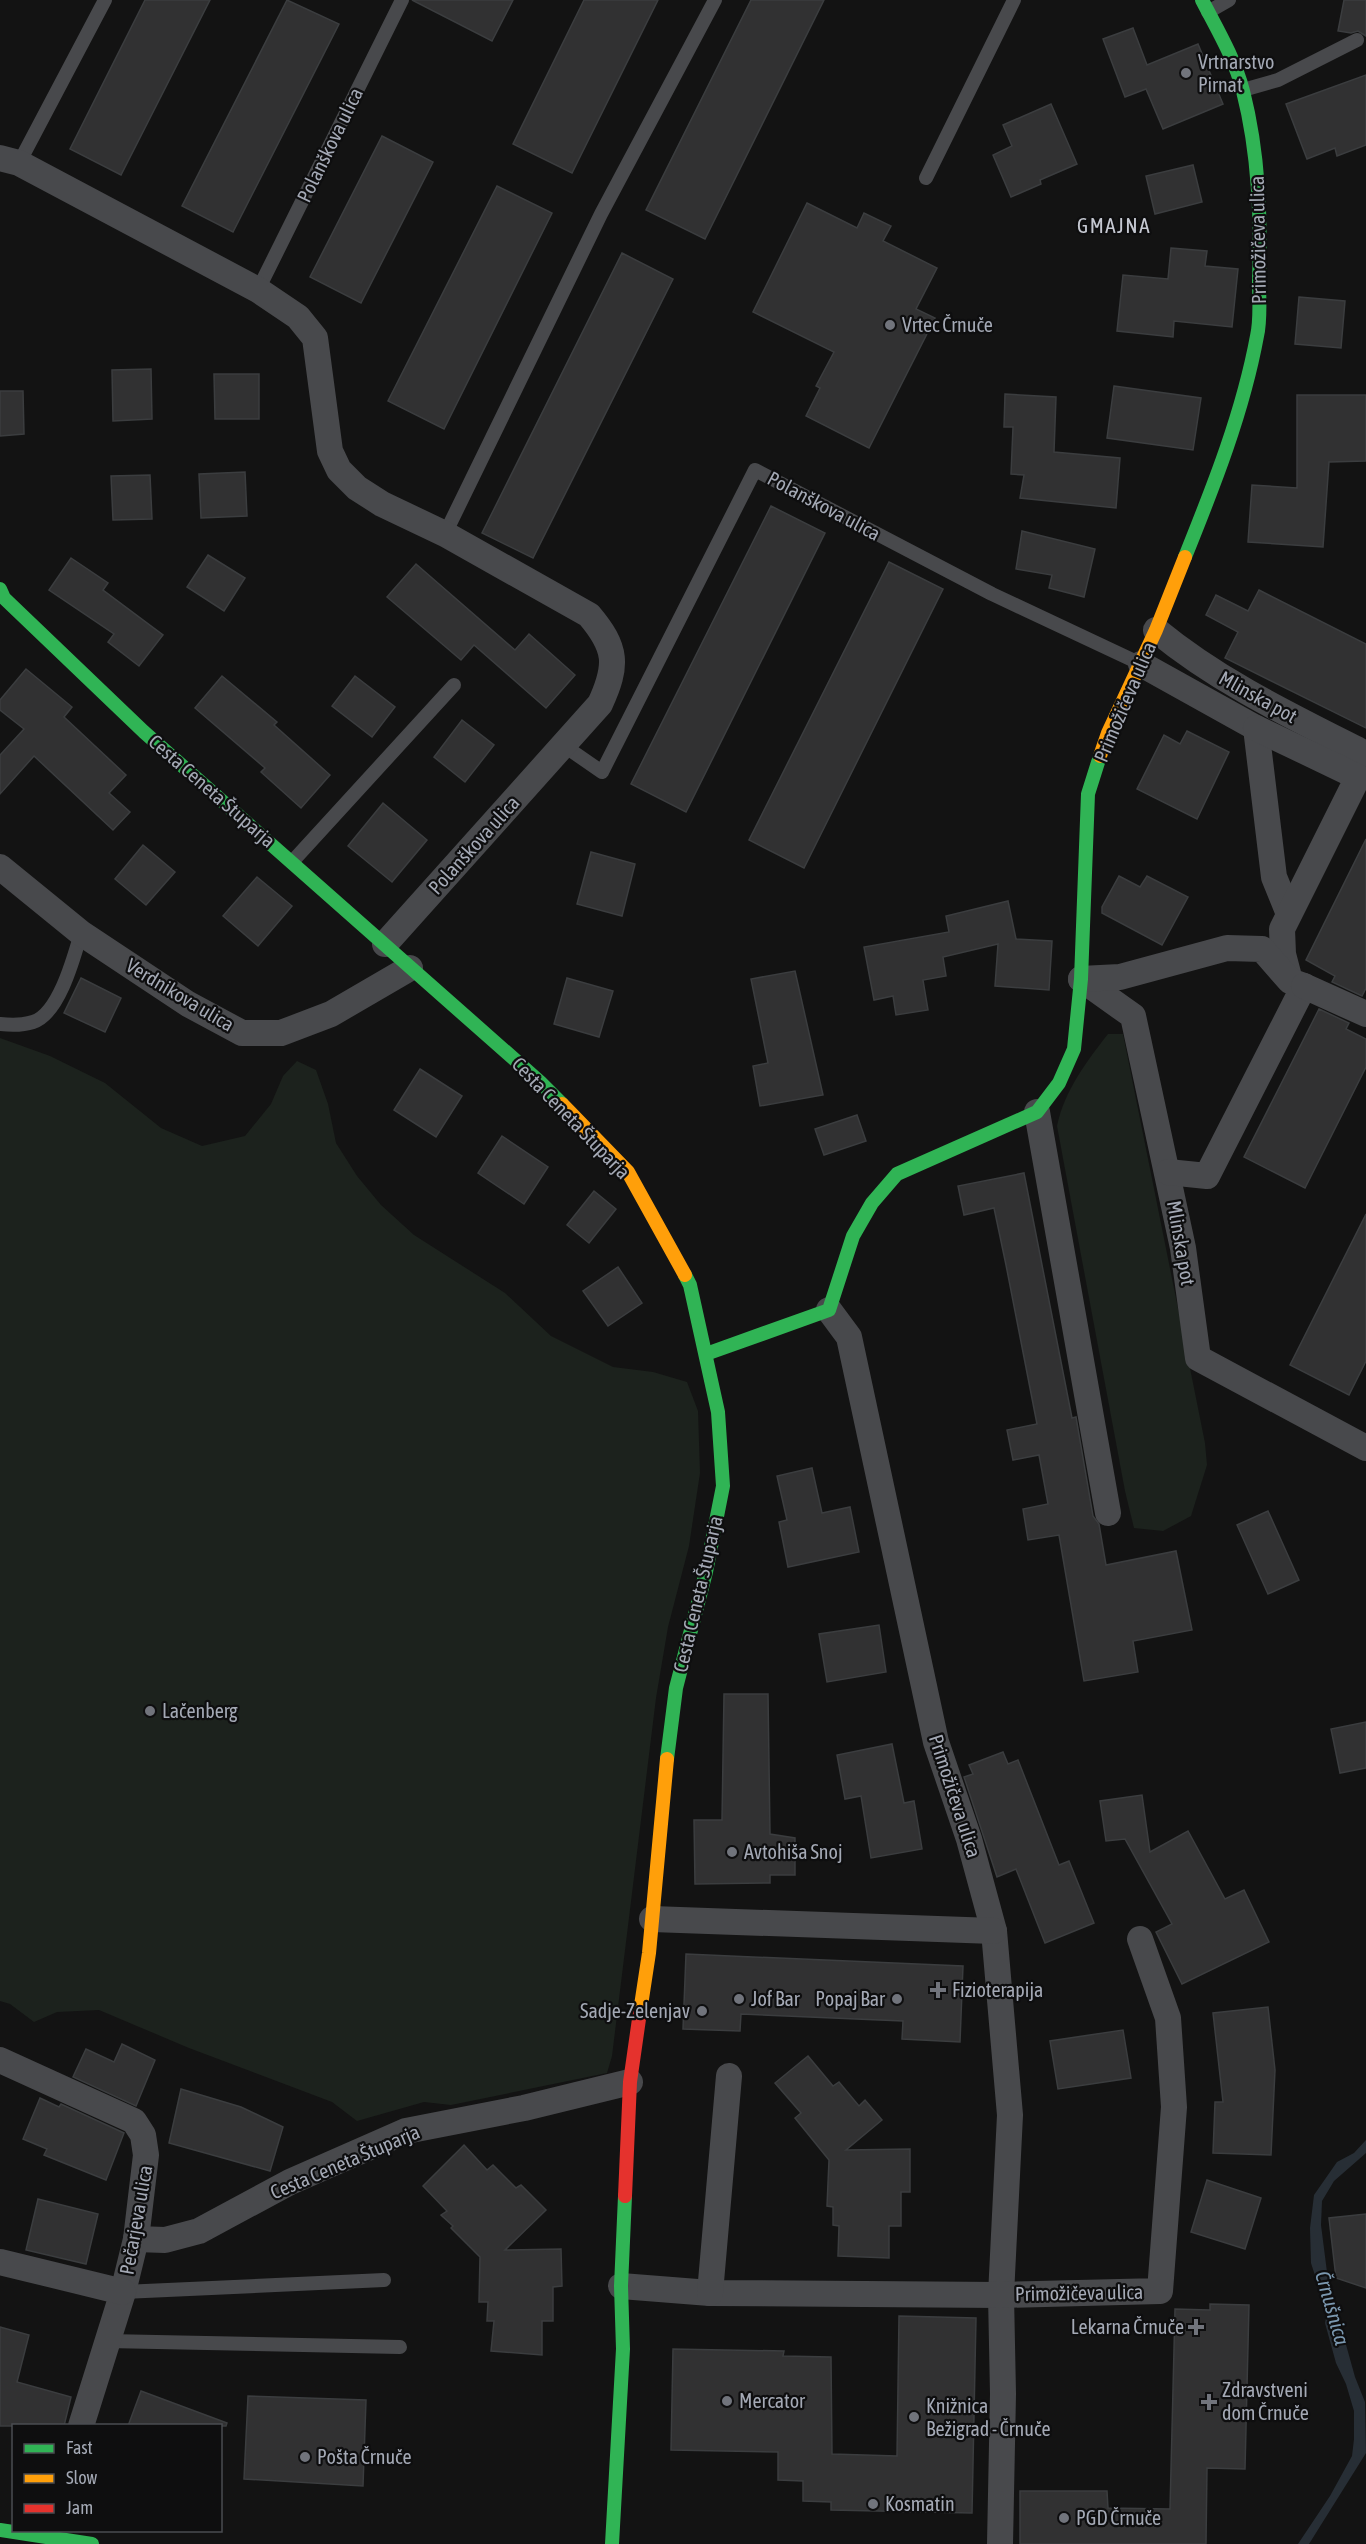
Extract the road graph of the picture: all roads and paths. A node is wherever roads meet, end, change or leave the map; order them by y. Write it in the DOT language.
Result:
graph roads {
  1 [pos="105,0"];
  2 [pos="402,0"];
  3 [pos="715,0"];
  4 [pos="1014,0"];
  5 [pos="1229,0"];
  6 [pos="1205,6"];
  7 [pos="1357,40"];
  8 [pos="1243,90"];
  9 [pos="10,160"];
  10 [pos="926,178"];
  11 [pos="258,290"];
  12 [pos="445,534"];
  13 [pos="1,594"];
  14 [pos="1156,630"];
  15 [pos="1141,664"];
  16 [pos="454,685"];
  17 [pos="1256,728"];
  18 [pos="563,745"];
  19 [pos="1363,764"];
  20 [pos="292,862"];
  21 [pos="0,867"];
  22 [pos="1289,914"];
  23 [pos="81,933"];
  24 [pos="385,944"];
  25 [pos="410,968"];
  26 [pos="1081,979"];
  27 [pos="1297,983"];
  28 [pos="1360,1011"];
  29 [pos="0,1024"];
  30 [pos="1037,1112"];
  31 [pos="1168,1172"];
  32 [pos="829,1310"];
  33 [pos="706,1354"];
  34 [pos="1362,1438"];
  35 [pos="1108,1513"];
  36 [pos="652,1919"];
  37 [pos="994,1931"];
  38 [pos="1140,1939"];
  39 [pos="0,2060"];
  40 [pos="729,2076"];
  41 [pos="630,2082"];
  42 [pos="136,2239"];
  43 [pos="0,2262"];
  44 [pos="384,2280"];
  45 [pos="621,2286"];
  46 [pos="123,2292"];
  47 [pos="710,2293"];
  48 [pos="1001,2295"];
  49 [pos="107,2341"];
  50 [pos="400,2347"];
  51 [pos="82,2424"];
  52 [pos="19,2532"];
  53 [pos="48,2535"];
  54 [pos="92,2544"];
  55 [pos="612,2544"];
  56 [pos="1000,2544"];
  1 -- 9 [label="lane"];
  2 -- 11 [label="lane, Polanškova ulica"];
  3 -- 12 [label="lane"];
  4 -- 10 [label="lane"];
  5 -- 6 [label="lane"];
  6 -- 8 [label="street, Primožičeva ulica"];
  7 -- 8 [label="lane"];
  8 -- 14 [label="street, Primožičeva ulica"];
  9 -- 11 [label="street, Polanškova ulica"];
  11 -- 12 [label="street, Polanškova ulica"];
  12 -- 18 [label="street, Polanškova ulica"];
  13 -- 20 [label="street, Cesta Ceneta Štuparja"];
  14 -- 15 [label="street, Primožičeva ulica"];
  14 -- 19 [label="street, Mlinska pot"];
  15 -- 17 [label="street"];
  15 -- 18 [label="lane, Polanškova ulica"];
  15 -- 26 [label="street, Primožičeva ulica"];
  16 -- 20 [label="lane"];
  17 -- 19 [label="street"];
  17 -- 22 [label="street"];
  18 -- 24 [label="street, Polanškova ulica"];
  19 -- 22 [label="street"];
  20 -- 24 [label="street, Cesta Ceneta Štuparja"];
  21 -- 23 [label="street, Verdnikova ulica"];
  22 -- 27 [label="street"];
  23 -- 25 [label="street, Verdnikova ulica"];
  23 -- 29 [label="lane"];
  24 -- 25 [label="street, Cesta Ceneta Štuparja"];
  25 -- 33 [label="street, Cesta Ceneta Štuparja"];
  26 -- 27 [label="street"];
  26 -- 30 [label="street, Primožičeva ulica"];
  26 -- 31 [label="street, Mlinska pot"];
  27 -- 28 [label="street"];
  27 -- 31 [label="street"];
  30 -- 32 [label="street, Primožičeva ulica"];
  30 -- 35 [label="street"];
  31 -- 34 [label="street, Mlinska pot"];
  32 -- 33 [label="street"];
  32 -- 37 [label="street, Primožičeva ulica"];
  33 -- 36 [label="street, Cesta Ceneta Štuparja"];
  36 -- 37 [label="street"];
  36 -- 41 [label="street, Cesta Ceneta Štuparja"];
  37 -- 48 [label="street, Primožičeva ulica"];
  38 -- 48 [label="street, Primožičeva ulica"];
  39 -- 42 [label="street, Pečarjeva ulica"];
  40 -- 47 [label="street"];
  41 -- 42 [label="street, Cesta Ceneta Štuparja"];
  41 -- 45 [label="street, Cesta Ceneta Štuparja"];
  42 -- 46 [label="street, Pečarjeva ulica"];
  43 -- 46 [label="street"];
  44 -- 46 [label="lane"];
  45 -- 47 [label="street, Primožičeva ulica"];
  45 -- 55 [label="street, Cesta Ceneta Štuparja"];
  46 -- 49 [label="street, Pečarjeva ulica"];
  47 -- 48 [label="street, Primožičeva ulica"];
  48 -- 56 [label="street, Primožičeva ulica"];
  49 -- 50 [label="lane"];
  49 -- 51 [label="street, Pečarjeva ulica"];
  52 -- 53 [label="street"];
  53 -- 54 [label="street"];
}
